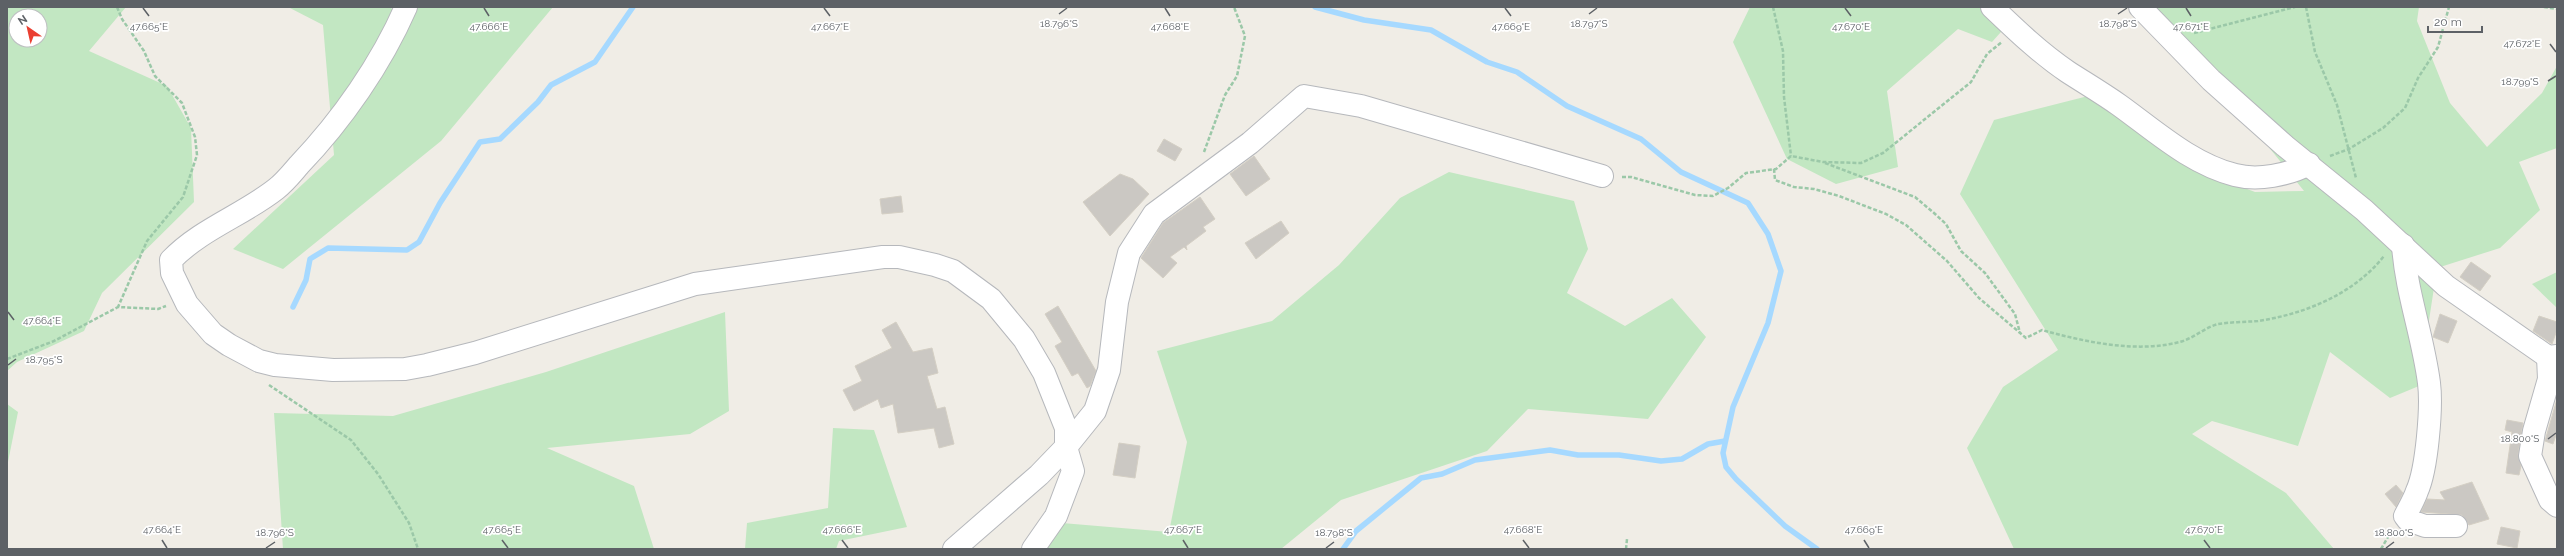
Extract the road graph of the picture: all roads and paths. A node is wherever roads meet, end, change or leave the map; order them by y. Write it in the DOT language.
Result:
graph roads {
  1 [pos="117,7"];
  2 [pos="406,7"];
  3 [pos="1234,7"];
  4 [pos="1773,7"];
  5 [pos="1992,7"];
  6 [pos="2140,7"];
  7 [pos="2295,7"];
  8 [pos="2306,7"];
  9 [pos="2449,7"];
  10 [pos="2544,7"];
  11 [pos="2557,10"];
  12 [pos="2014,28"];
  13 [pos="2170,38"];
  14 [pos="2349,149"];
  15 [pos="1791,156"];
  16 [pos="1823,162"];
  17 [pos="2309,164"];
  18 [pos="1774,169"];
  19 [pos="1203,176"];
  20 [pos="1602,176"];
  21 [pos="2357,180"];
  22 [pos="2400,243"];
  23 [pos="184,298"];
  24 [pos="118,307"];
  25 [pos="2020,334"];
  26 [pos="2553,357"];
  27 [pos="7,359"];
  28 [pos="265,382"];
  29 [pos="1066,447"];
  30 [pos="2557,506"];
  31 [pos="2456,526"];
  32 [pos="1627,539"];
  33 [pos="418,549"];
  34 [pos="954,549"];
  35 [pos="1033,549"];
  36 [pos="1626,549"];
  1 -- 24 [label="path"];
  2 -- 23 [label="street"];
  3 -- 19 [label="path"];
  4 -- 15 [label="path"];
  5 -- 12 [label="street"];
  6 -- 13 [label="street"];
  7 -- 13 [label="path"];
  8 -- 14 [label="path"];
  9 -- 14 [label="path"];
  10 -- 11 [label="path"];
  12 -- 16 [label="path"];
  12 -- 17 [label="street"];
  13 -- 17 [label="street"];
  14 -- 17 [label="path"];
  14 -- 21 [label="path"];
  15 -- 16 [label="path"];
  15 -- 18 [label="path"];
  16 -- 25 [label="path"];
  17 -- 22 [label="street"];
  18 -- 20 [label="path"];
  18 -- 25 [label="path"];
  19 -- 20 [label="street"];
  19 -- 29 [label="street"];
  22 -- 25 [label="path"];
  22 -- 26 [label="street"];
  22 -- 31 [label="street"];
  23 -- 24 [label="path"];
  23 -- 29 [label="street"];
  24 -- 27 [label="path"];
  26 -- 30 [label="street"];
  28 -- 33 [label="path"];
  29 -- 34 [label="street"];
  29 -- 35 [label="street"];
  32 -- 36 [label="path"];
}
